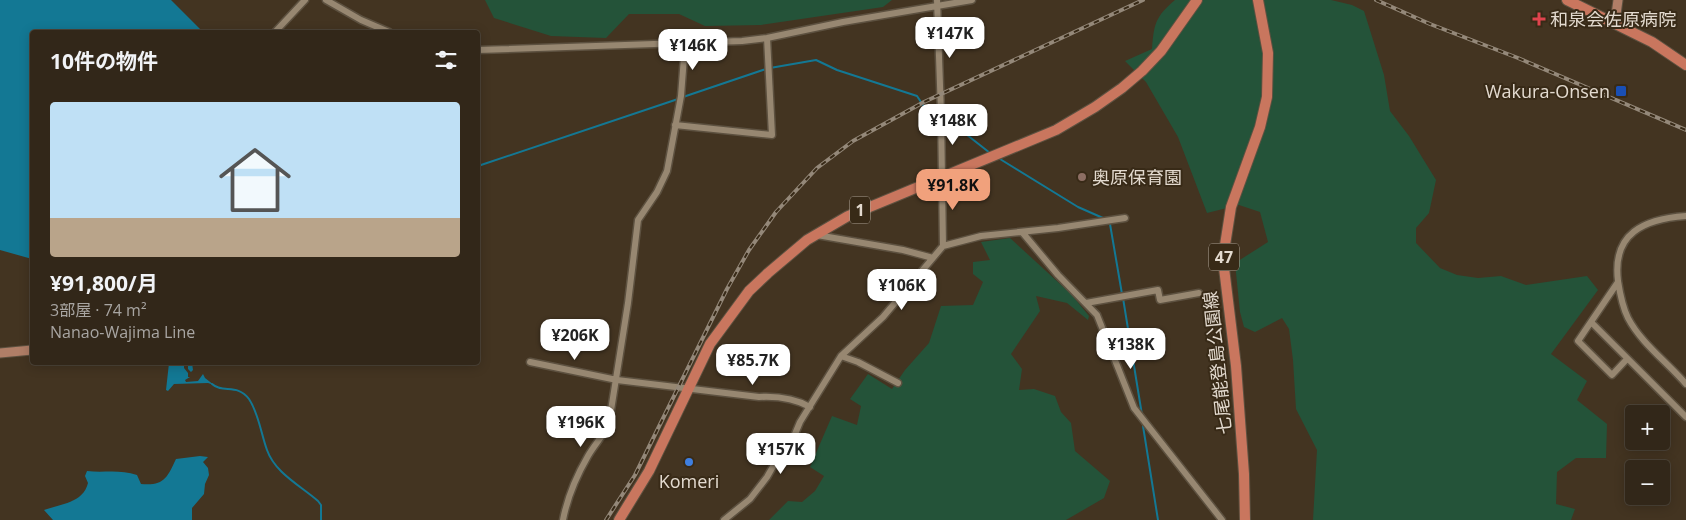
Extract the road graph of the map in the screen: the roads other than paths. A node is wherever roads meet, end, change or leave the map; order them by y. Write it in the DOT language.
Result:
graph roads {
  1 [pos="306,0"];
  2 [pos="326,0"];
  3 [pos="972,0"];
  4 [pos="1258,0"];
  5 [pos="1567,0"];
  6 [pos="1618,0"];
  7 [pos="1196,2"];
  8 [pos="937,3"];
  9 [pos="1615,22"];
  10 [pos="277,30"];
  11 [pos="384,30"];
  12 [pos="767,38"];
  13 [pos="685,44"];
  14 [pos="480,50"];
  15 [pos="1686,65"];
  16 [pos="675,126"];
  17 [pos="942,176"];
  18 [pos="1686,216"];
  19 [pos="1125,218"];
  20 [pos="1022,232"];
  21 [pos="816,235"];
  22 [pos="943,246"];
  23 [pos="933,258"];
  24 [pos="1618,282"];
  25 [pos="1199,293"];
  26 [pos="1086,302"];
  27 [pos="1591,322"];
  28 [pos="30,350"];
  29 [pos="0,353"];
  30 [pos="842,356"];
  31 [pos="1627,359"];
  32 [pos="530,362"];
  33 [pos="617,380"];
  34 [pos="898,383"];
  35 [pos="1686,384"];
  36 [pos="688,390"];
  37 [pos="810,407"];
  38 [pos="1686,418"];
  39 [pos="563,520"];
  40 [pos="619,520"];
  41 [pos="724,520"];
  42 [pos="1222,520"];
  43 [pos="1245,520"];
  1 -- 10 [label="street"];
  2 -- 11 [label="street"];
  3 -- 8 [label="street"];
  4 -- 43 [label="main road, 七尾能登島公園線 / 47"];
  5 -- 9 [label="main road"];
  6 -- 9 [label="street"];
  7 -- 17 [label="main road, 1"];
  8 -- 12 [label="street"];
  8 -- 17 [label="street"];
  9 -- 15 [label="main road"];
  12 -- 13 [label="street"];
  12 -- 16 [label="street"];
  13 -- 14 [label="street"];
  13 -- 16 [label="street"];
  16 -- 33 [label="street"];
  17 -- 21 [label="main road, 1"];
  17 -- 22 [label="street"];
  18 -- 24 [label="street"];
  19 -- 20 [label="street"];
  20 -- 22 [label="street"];
  20 -- 26 [label="street"];
  21 -- 23 [label="street"];
  21 -- 36 [label="main road, 1"];
  22 -- 23 [label="street"];
  23 -- 30 [label="street"];
  24 -- 27 [label="street"];
  24 -- 35 [label="street"];
  25 -- 26 [label="street"];
  26 -- 42 [label="street"];
  27 -- 31 [label="street"];
  27 -- 31 [label="street"];
  28 -- 29 [label="street"];
  30 -- 34 [label="street"];
  30 -- 37 [label="street"];
  31 -- 38 [label="street"];
  32 -- 33 [label="street"];
  33 -- 36 [label="street"];
  33 -- 39 [label="street"];
  36 -- 37 [label="street"];
  36 -- 40 [label="main road, 1"];
  37 -- 41 [label="street"];
}
